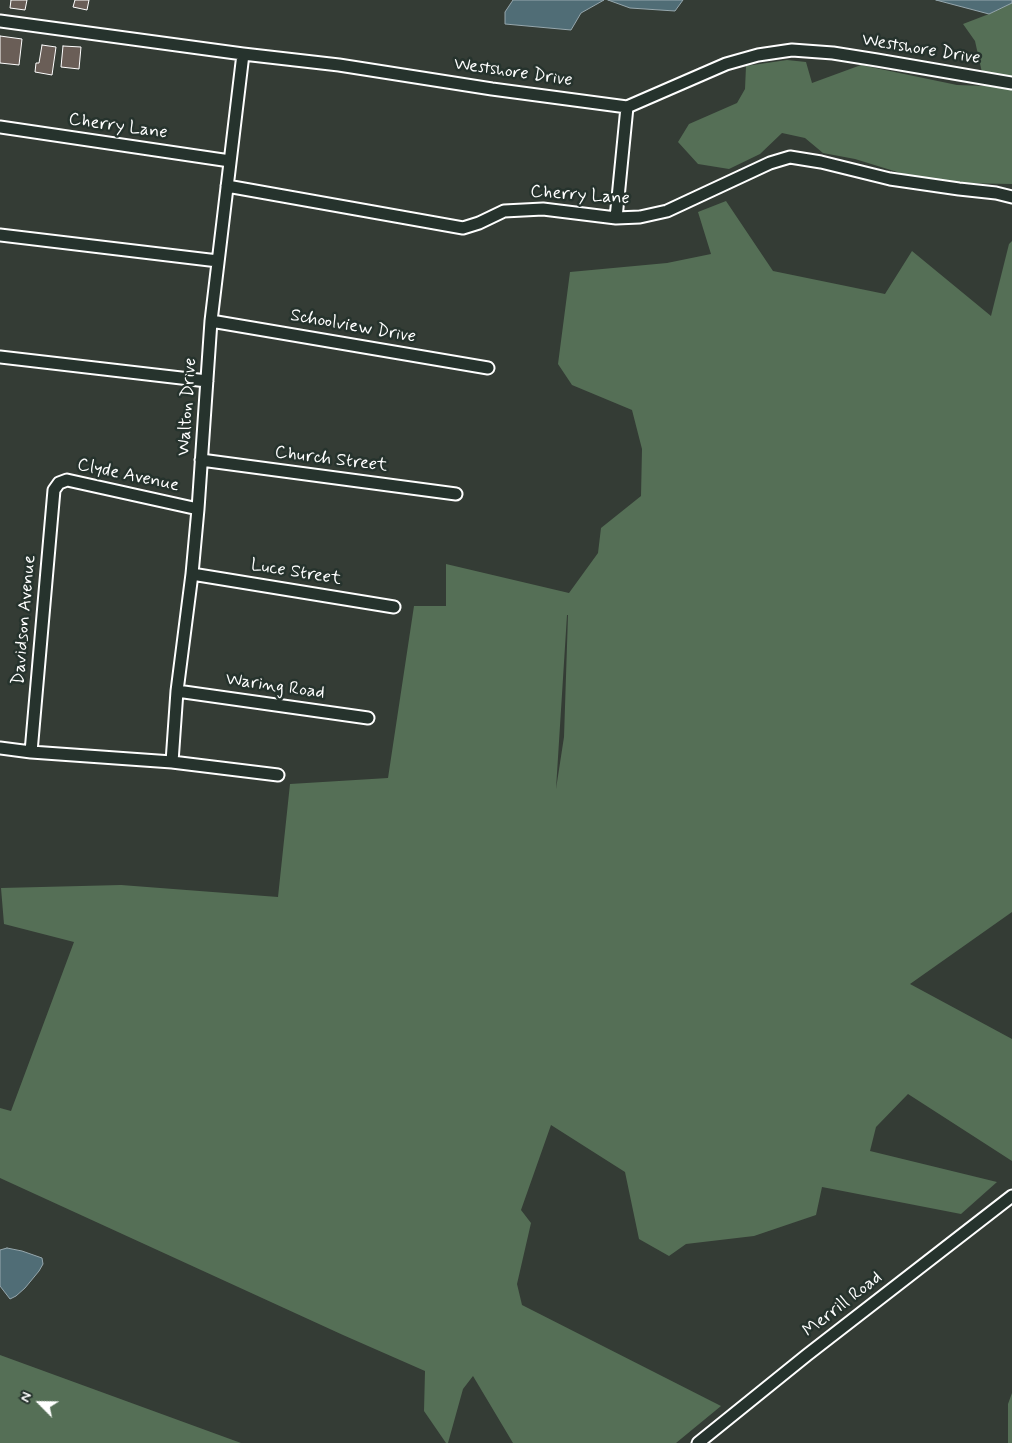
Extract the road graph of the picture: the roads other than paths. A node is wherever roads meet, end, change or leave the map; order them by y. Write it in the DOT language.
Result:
graph roads {
  1 [pos="0,21"];
  2 [pos="243,54"];
  3 [pos="1012,83"];
  4 [pos="627,107"];
  5 [pos="0,127"];
  6 [pos="230,161"];
  7 [pos="227,186"];
  8 [pos="1012,197"];
  9 [pos="616,218"];
  10 [pos="0,235"];
  11 [pos="218,261"];
  12 [pos="211,321"];
  13 [pos="0,357"];
  14 [pos="488,368"];
  15 [pos="207,381"];
  16 [pos="201,460"];
  17 [pos="54,490"];
  18 [pos="456,494"];
  19 [pos="198,509"];
  20 [pos="192,574"];
  21 [pos="394,607"];
  22 [pos="177,691"];
  23 [pos="368,718"];
  24 [pos="0,748"];
  25 [pos="31,752"];
  26 [pos="172,762"];
  27 [pos="278,775"];
  28 [pos="1012,1196"];
  29 [pos="698,1443"];
  1 -- 2 [label="street, Westshore Drive"];
  2 -- 4 [label="street, Westshore Drive"];
  2 -- 6 [label="street, Walton Drive"];
  3 -- 4 [label="street, Westshore Drive"];
  4 -- 9 [label="street"];
  5 -- 6 [label="street, Cherry Lane"];
  6 -- 7 [label="street, Walton Drive"];
  7 -- 9 [label="street, Cherry Lane"];
  7 -- 11 [label="street, Walton Drive"];
  8 -- 9 [label="street, Cherry Lane"];
  10 -- 11 [label="street"];
  11 -- 12 [label="street, Walton Drive"];
  12 -- 14 [label="street, Schoolview Drive"];
  12 -- 15 [label="street, Walton Drive"];
  13 -- 15 [label="street"];
  15 -- 16 [label="street, Walton Drive"];
  16 -- 18 [label="street, Church Street"];
  16 -- 19 [label="street, Walton Drive"];
  17 -- 19 [label="street, Clyde Avenue"];
  17 -- 25 [label="street, Davidson Avenue"];
  19 -- 20 [label="street, Walton Drive"];
  20 -- 21 [label="street, Luce Street"];
  20 -- 22 [label="street, Walton Drive"];
  22 -- 23 [label="street, Waring Road"];
  22 -- 26 [label="street, Walton Drive"];
  24 -- 25 [label="street"];
  25 -- 26 [label="street"];
  26 -- 27 [label="street"];
  28 -- 29 [label="street, Merrill Road"];
}
